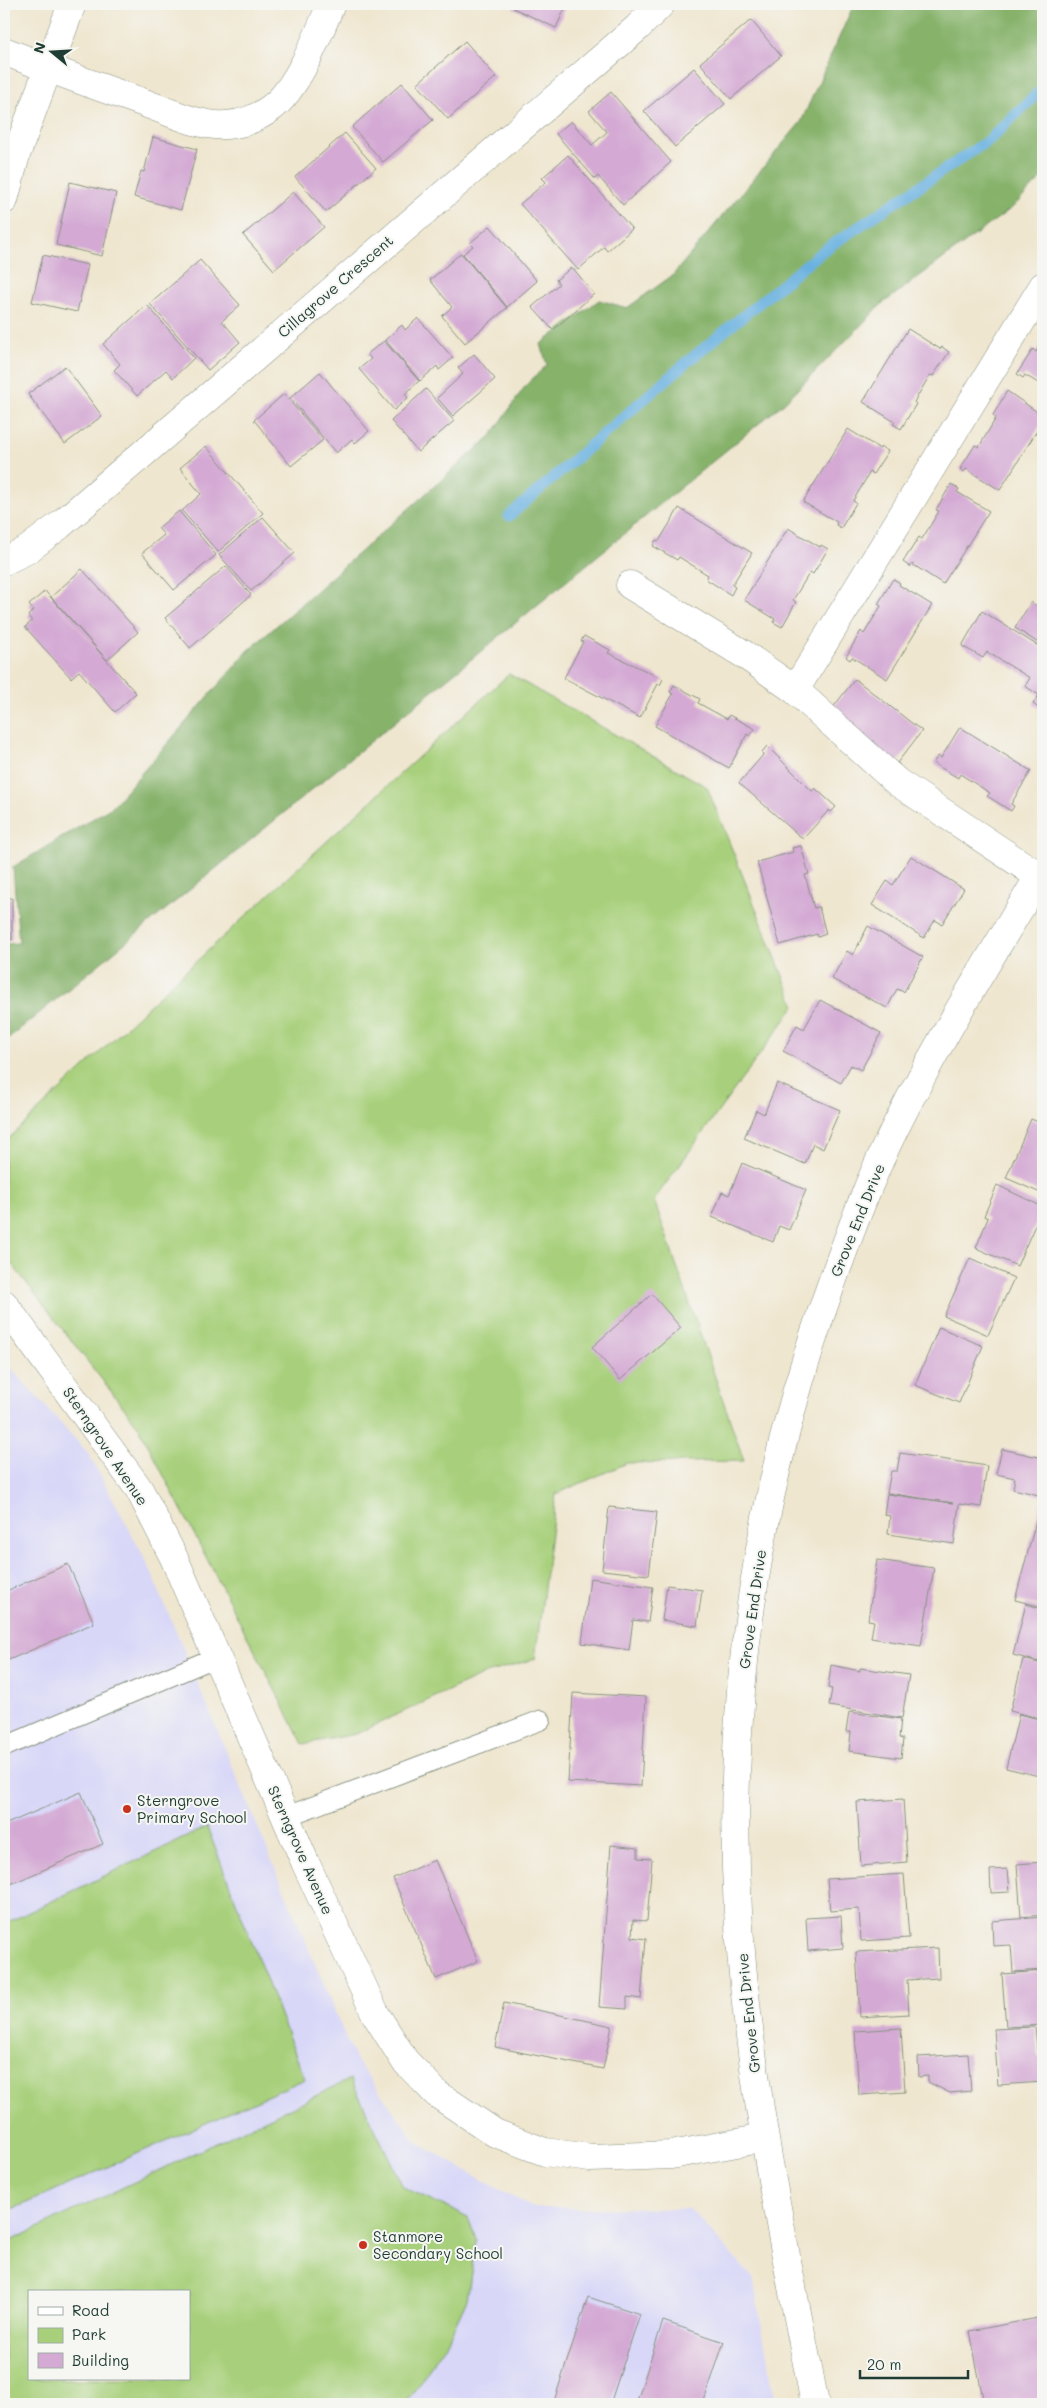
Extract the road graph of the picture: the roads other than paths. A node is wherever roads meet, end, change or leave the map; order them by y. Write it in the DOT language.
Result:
graph roads {
  1 [pos="72,4"];
  2 [pos="331,4"];
  3 [pos="661,4"];
  4 [pos="4,51"];
  5 [pos="46,68"];
  6 [pos="4,200"];
  7 [pos="1043,286"];
  8 [pos="4,561"];
  9 [pos="630,585"];
  10 [pos="795,690"];
  11 [pos="1041,873"];
  12 [pos="4,1304"];
  13 [pos="216,1656"];
  14 [pos="541,1720"];
  15 [pos="4,1747"];
  16 [pos="285,1817"];
  17 [pos="764,2138"];
  18 [pos="815,2404"];
  1 -- 5 [label="street"];
  2 -- 5 [label="street"];
  3 -- 8 [label="street, Cillagrove Crescent"];
  4 -- 5 [label="street"];
  5 -- 6 [label="street"];
  7 -- 10 [label="street"];
  9 -- 10 [label="street"];
  10 -- 11 [label="street"];
  11 -- 17 [label="street, Grove End Drive"];
  12 -- 13 [label="street, Sterngrove Avenue"];
  13 -- 15 [label="lane"];
  13 -- 16 [label="street, Sterngrove Avenue"];
  14 -- 16 [label="lane"];
  16 -- 17 [label="street, Sterngrove Avenue"];
  17 -- 18 [label="street, Grove End Drive"];
}
